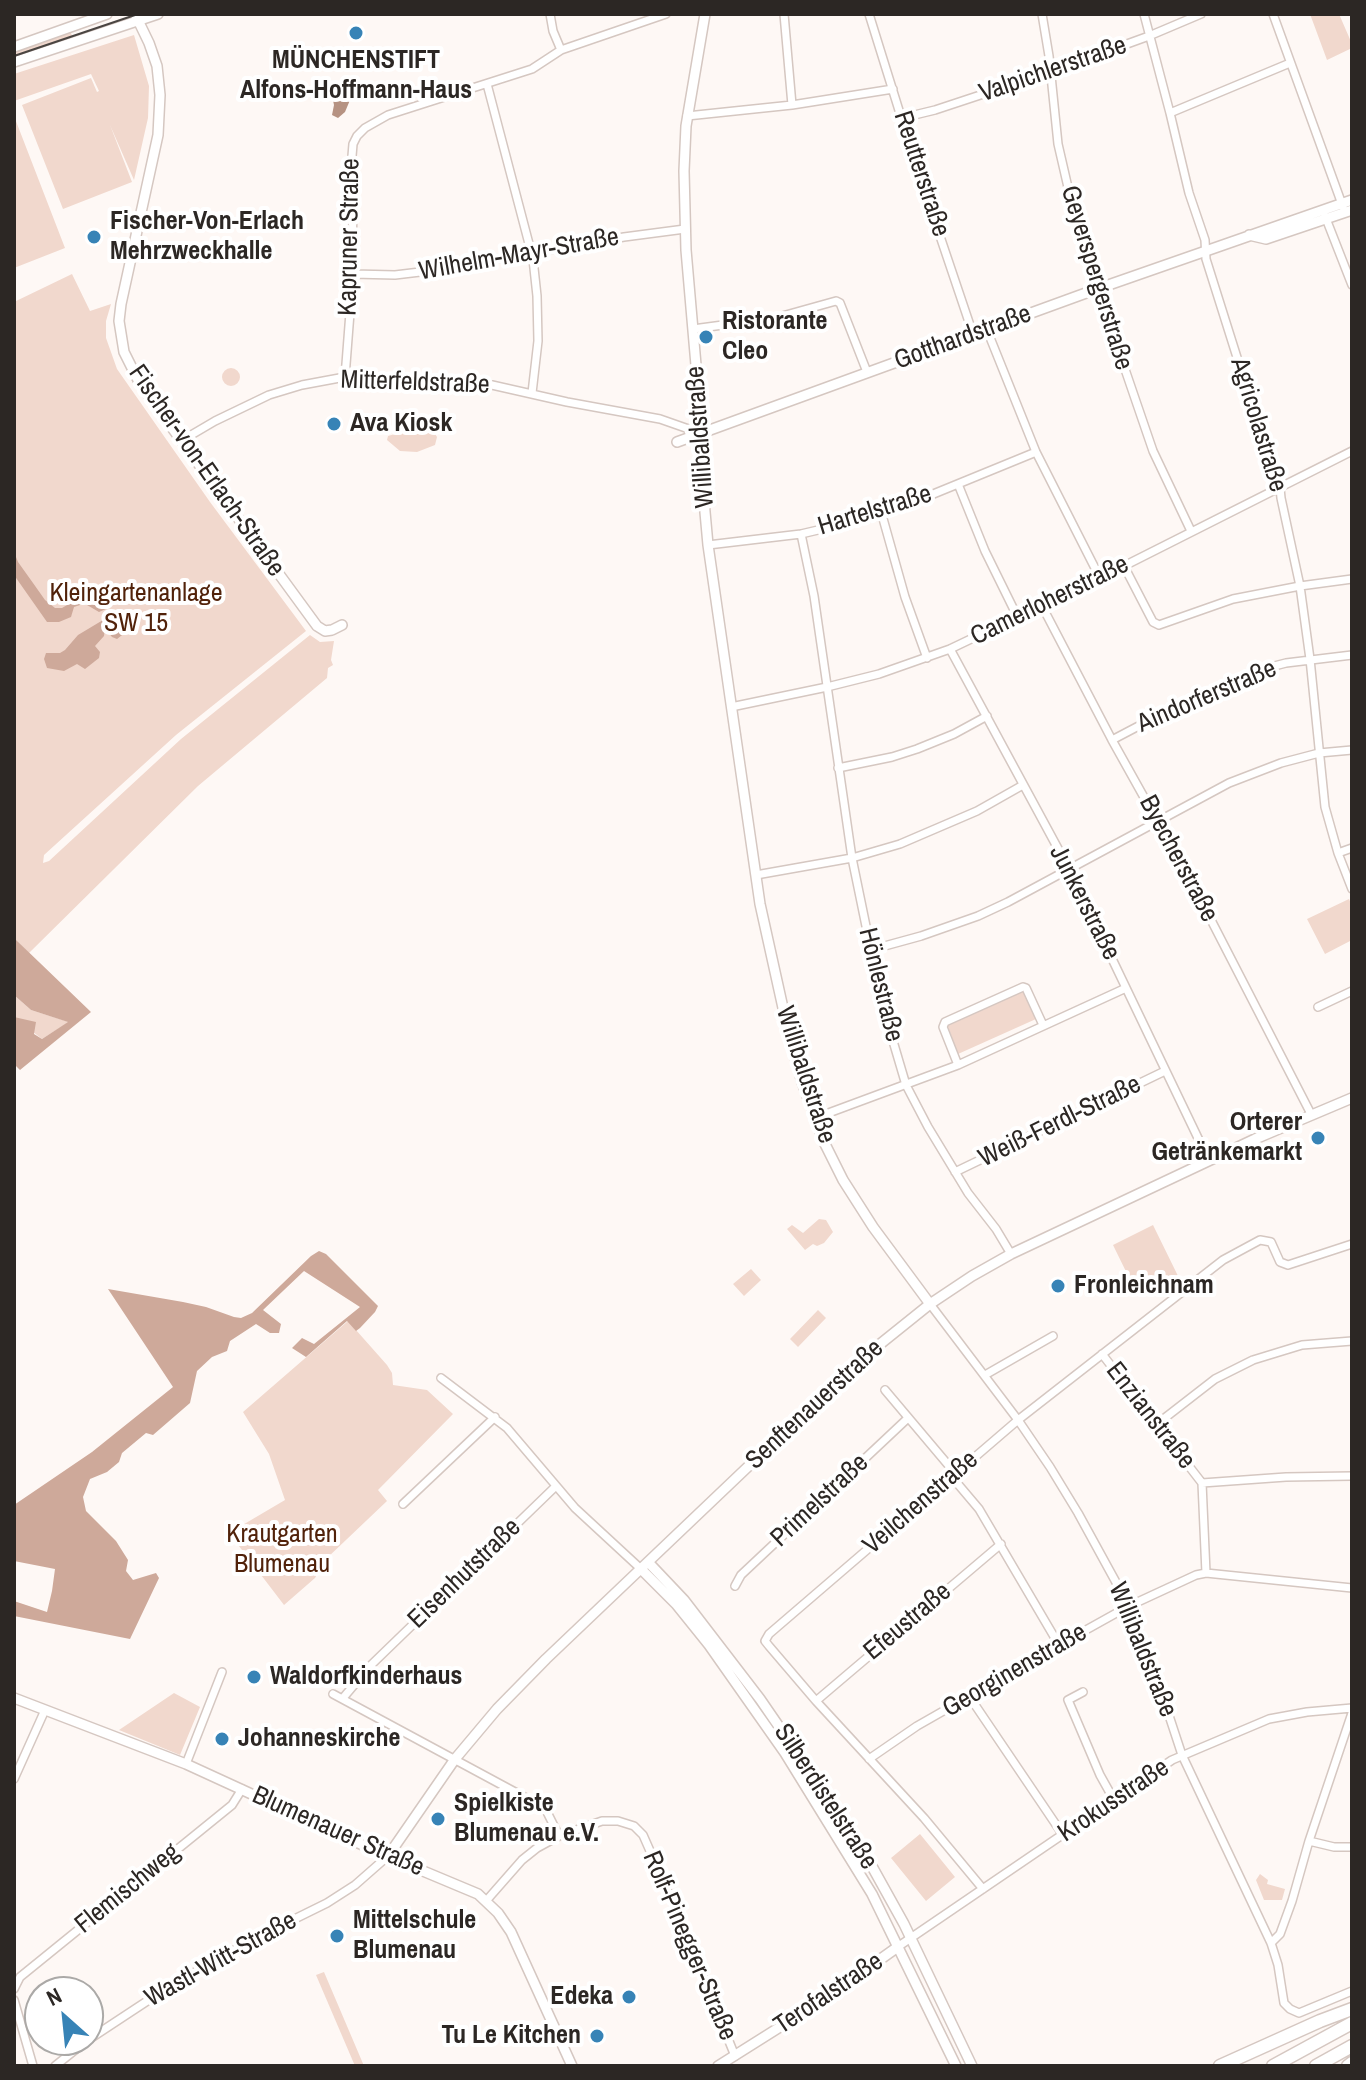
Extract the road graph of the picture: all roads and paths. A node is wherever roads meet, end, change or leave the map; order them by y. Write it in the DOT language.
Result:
graph roads {
  1 [pos="107,14"];
  2 [pos="158,14"];
  3 [pos="550,14"];
  4 [pos="666,14"];
  5 [pos="705,14"];
  6 [pos="784,14"];
  7 [pos="869,14"];
  8 [pos="1042,14"];
  9 [pos="1144,14"];
  10 [pos="1201,14"];
  11 [pos="1273,14"];
  12 [pos="137,18"];
  13 [pos="1149,36"];
  14 [pos="14,47"];
  15 [pos="561,50"];
  16 [pos="14,62"];
  17 [pos="1290,63"];
  18 [pos="1050,72"];
  19 [pos="487,84"];
  20 [pos="893,89"];
  21 [pos="792,105"];
  22 [pos="1170,113"];
  23 [pos="687,116"];
  24 [pos="902,118"];
  25 [pos="1348,206"];
  26 [pos="1325,214"];
  27 [pos="685,229"];
  28 [pos="1205,251"];
  29 [pos="532,252"];
  30 [pos="353,274"];
  31 [pos="1352,285"];
  32 [pos="1097,289"];
  33 [pos="693,329"];
  34 [pos="987,330"];
  35 [pos="973,334"];
  36 [pos="867,372"];
  37 [pos="345,377"];
  38 [pos="532,393"];
  39 [pos="700,433"];
  40 [pos="181,441"];
  41 [pos="677,442"];
  42 [pos="1352,451"];
  43 [pos="1036,452"];
  44 [pos="958,484"];
  45 [pos="1280,486"];
  46 [pos="882,515"];
  47 [pos="1191,531"];
  48 [pos="801,534"];
  49 [pos="708,545"];
  50 [pos="1124,566"];
  51 [pos="1100,578"];
  52 [pos="1352,579"];
  53 [pos="1300,586"];
  54 [pos="1042,606"];
  55 [pos="1018,618"];
  56 [pos="342,625"];
  57 [pos="950,649"];
  58 [pos="1352,655"];
  59 [pos="927,658"];
  60 [pos="1310,659"];
  61 [pos="827,687"];
  62 [pos="731,707"];
  63 [pos="987,716"];
  64 [pos="1112,740"];
  65 [pos="1352,750"];
  66 [pos="1319,753"];
  67 [pos="838,768"];
  68 [pos="1023,785"];
  69 [pos="1157,820"];
  70 [pos="1352,848"];
  71 [pos="1338,853"];
  72 [pos="852,858"];
  73 [pos="1069,869"];
  74 [pos="756,875"];
  75 [pos="1352,889"];
  76 [pos="870,950"];
  77 [pos="1126,988"];
  78 [pos="1352,991"];
  79 [pos="1318,1007"];
  80 [pos="1043,1025"];
  81 [pos="958,1065"];
  82 [pos="1165,1071"];
  83 [pos="906,1085"];
  84 [pos="1352,1098"];
  85 [pos="1311,1114"];
  86 [pos="815,1118"];
  87 [pos="1209,1161"];
  88 [pos="955,1172"];
  89 [pos="1352,1244"];
  90 [pos="1011,1254"];
  91 [pos="930,1304"];
  92 [pos="1053,1336"];
  93 [pos="1352,1341"];
  94 [pos="1102,1354"];
  95 [pos="985,1375"];
  96 [pos="441,1378"];
  97 [pos="885,1390"];
  98 [pos="495,1417"];
  99 [pos="908,1418"];
  100 [pos="1018,1420"];
  101 [pos="1157,1424"];
  102 [pos="955,1473"];
  103 [pos="1352,1476"];
  104 [pos="1202,1483"];
  105 [pos="556,1486"];
  106 [pos="403,1504"];
  107 [pos="1001,1544"];
  108 [pos="642,1565"];
  109 [pos="1206,1573"];
  110 [pos="735,1586"];
  111 [pos="1352,1588"];
  112 [pos="1129,1606"];
  113 [pos="1059,1645"];
  114 [pos="222,1672"];
  115 [pos="1083,1692"];
  116 [pos="333,1694"];
  117 [pos="969,1696"];
  118 [pos="14,1698"];
  119 [pos="343,1698"];
  120 [pos="816,1701"];
  121 [pos="45,1710"];
  122 [pos="1352,1710"];
  123 [pos="1182,1755"];
  124 [pos="455,1759"];
  125 [pos="869,1759"];
  126 [pos="186,1764"];
  127 [pos="14,1779"];
  128 [pos="242,1789"];
  129 [pos="1114,1800"];
  130 [pos="1063,1835"];
  131 [pos="559,1836"];
  132 [pos="1309,1841"];
  133 [pos="1352,1847"];
  134 [pos="388,1856"];
  135 [pos="983,1889"];
  136 [pos="486,1901"];
  137 [pos="910,1938"];
  138 [pos="1271,1943"];
  139 [pos="899,1946"];
  140 [pos="14,1989"];
  141 [pos="1352,1991"];
  142 [pos="14,2000"];
  143 [pos="1352,2009"];
  144 [pos="1352,2023"];
  145 [pos="1352,2046"];
  146 [pos="735,2056"];
  147 [pos="33,2066"];
  148 [pos="55,2066"];
  149 [pos="572,2066"];
  150 [pos="718,2066"];
  151 [pos="956,2066"];
  152 [pos="972,2066"];
  153 [pos="1220,2066"];
  154 [pos="1273,2066"];
  155 [pos="1316,2066"];
  1 -- 14 [label="street"];
  2 -- 12 [label="street"];
  3 -- 15 [label="street"];
  4 -- 15 [label="street"];
  5 -- 23 [label="street, Willibaldstraße"];
  6 -- 21 [label="street"];
  7 -- 20 [label="street, Reutterstraße"];
  8 -- 18 [label="street, Geyerspergerstraße"];
  9 -- 13 [label="street, Agricolastraße"];
  10 -- 13 [label="street, Valpichlerstraße"];
  11 -- 17 [label="street"];
  12 -- 16 [label="street"];
  12 -- 40 [label="street, Fischer-von-Erlach-Straße"];
  13 -- 18 [label="street, Valpichlerstraße"];
  13 -- 22 [label="street, Agricolastraße"];
  15 -- 19 [label="street"];
  17 -- 22 [label="street"];
  17 -- 25 [label="street"];
  18 -- 24 [label="street, Valpichlerstraße"];
  18 -- 32 [label="street, Geyerspergerstraße"];
  19 -- 29 [label="street"];
  19 -- 30 [label="street, Kapruner Straße"];
  20 -- 21 [label="street"];
  20 -- 24 [label="street, Reutterstraße"];
  21 -- 23 [label="street"];
  22 -- 28 [label="street, Agricolastraße"];
  23 -- 27 [label="street, Willibaldstraße"];
  24 -- 35 [label="street, Reutterstraße"];
  25 -- 26 [label="street, Gotthardstraße"];
  26 -- 28 [label="street, Gotthardstraße"];
  26 -- 31 [label="street"];
  27 -- 29 [label="street, Wilhelm-Mayr-Straße"];
  27 -- 33 [label="street, Willibaldstraße"];
  28 -- 32 [label="street, Gotthardstraße"];
  28 -- 45 [label="street, Agricolastraße"];
  29 -- 30 [label="street, Wilhelm-Mayr-Straße"];
  29 -- 38 [label="street"];
  30 -- 37 [label="street, Kapruner Straße"];
  32 -- 34 [label="street, Gotthardstraße"];
  32 -- 47 [label="street, Geyerspergerstraße"];
  33 -- 36 [label="street"];
  33 -- 39 [label="street, Willibaldstraße"];
  34 -- 35 [label="street, Gotthardstraße"];
  34 -- 43 [label="street"];
  35 -- 36 [label="street, Gotthardstraße"];
  36 -- 39 [label="street, Gotthardstraße"];
  37 -- 38 [label="street, Mitterfeldstraße"];
  37 -- 40 [label="street, Mitterfeldstraße"];
  38 -- 39 [label="street, Mitterfeldstraße"];
  39 -- 41 [label="street, Gotthardstraße"];
  39 -- 49 [label="street, Willibaldstraße"];
  40 -- 56 [label="street, Fischer-von-Erlach-Straße"];
  42 -- 45 [label="street, Camerloherstraße"];
  43 -- 44 [label="street, Hartelstraße"];
  43 -- 51 [label="street"];
  44 -- 46 [label="street, Hartelstraße"];
  44 -- 55 [label="street"];
  45 -- 47 [label="street, Camerloherstraße"];
  45 -- 53 [label="street, Agricolastraße"];
  46 -- 48 [label="street, Hartelstraße"];
  46 -- 59 [label="street"];
  47 -- 50 [label="street, Camerloherstraße"];
  48 -- 49 [label="street, Hartelstraße"];
  48 -- 61 [label="street, Hönlestraße"];
  49 -- 62 [label="street, Willibaldstraße"];
  50 -- 51 [label="street, Camerloherstraße"];
  50 -- 53 [label="street"];
  51 -- 54 [label="street, Camerloherstraße"];
  52 -- 53 [label="street"];
  53 -- 60 [label="street, Agricolastraße"];
  54 -- 55 [label="street, Camerloherstraße"];
  54 -- 64 [label="street, Byecherstraße"];
  55 -- 57 [label="street, Camerloherstraße"];
  57 -- 59 [label="street, Camerloherstraße"];
  57 -- 63 [label="street, Junkerstraße"];
  58 -- 60 [label="street, Aindorferstraße"];
  59 -- 61 [label="street, Camerloherstraße"];
  60 -- 64 [label="street, Aindorferstraße"];
  60 -- 66 [label="street, Agricolastraße"];
  61 -- 62 [label="street, Camerloherstraße"];
  61 -- 67 [label="street, Hönlestraße"];
  62 -- 74 [label="street, Willibaldstraße"];
  63 -- 67 [label="street"];
  63 -- 68 [label="street, Junkerstraße"];
  64 -- 69 [label="street, Byecherstraße"];
  65 -- 66 [label="street"];
  66 -- 69 [label="street"];
  66 -- 71 [label="street, Agricolastraße"];
  67 -- 72 [label="street, Hönlestraße"];
  68 -- 72 [label="street"];
  68 -- 73 [label="street, Junkerstraße"];
  69 -- 73 [label="street"];
  69 -- 85 [label="street, Byecherstraße"];
  70 -- 71 [label="street"];
  71 -- 75 [label="street, Agricolastraße"];
  72 -- 74 [label="street"];
  72 -- 76 [label="street, Hönlestraße"];
  73 -- 76 [label="street"];
  73 -- 77 [label="street, Junkerstraße"];
  74 -- 86 [label="street, Willibaldstraße"];
  76 -- 83 [label="street, Hönlestraße"];
  77 -- 80 [label="street"];
  77 -- 82 [label="street, Junkerstraße"];
  78 -- 79 [label="street"];
  80 -- 81 [label="street"];
  80 -- 81 [label="street"];
  81 -- 83 [label="street"];
  82 -- 87 [label="street, Junkerstraße"];
  82 -- 88 [label="street, Weiß-Ferdl-Straße"];
  83 -- 86 [label="street"];
  83 -- 88 [label="street, Hönlestraße"];
  84 -- 85 [label="street, Senftenauerstraße"];
  85 -- 87 [label="street, Senftenauerstraße"];
  86 -- 91 [label="street, Willibaldstraße"];
  87 -- 90 [label="street, Senftenauerstraße"];
  88 -- 90 [label="street, Hönlestraße"];
  89 -- 94 [label="street, Veilchenstraße"];
  90 -- 91 [label="street, Senftenauerstraße"];
  91 -- 95 [label="street, Willibaldstraße"];
  91 -- 108 [label="street, Senftenauerstraße"];
  92 -- 95 [label="street"];
  93 -- 101 [label="street"];
  94 -- 100 [label="street, Veilchenstraße"];
  94 -- 101 [label="street, Enzianstraße"];
  95 -- 100 [label="street, Willibaldstraße"];
  96 -- 98 [label="street, Silberdistelstraße"];
  97 -- 99 [label="street"];
  98 -- 105 [label="street, Silberdistelstraße"];
  98 -- 106 [label="street"];
  99 -- 102 [label="street"];
  99 -- 110 [label="street, Primelstraße"];
  100 -- 102 [label="street, Veilchenstraße"];
  100 -- 112 [label="street, Willibaldstraße"];
  101 -- 104 [label="street, Enzianstraße"];
  102 -- 107 [label="street"];
  102 -- 120 [label="street, Veilchenstraße"];
  103 -- 104 [label="street"];
  104 -- 109 [label="street, Enzianstraße"];
  105 -- 108 [label="street, Silberdistelstraße"];
  105 -- 119 [label="street, Eisenhutstraße"];
  107 -- 113 [label="street"];
  107 -- 120 [label="street, Efeustraße"];
  108 -- 124 [label="street, Senftenauerstraße"];
  108 -- 137 [label="street, Silberdistelstraße"];
  108 -- 139 [label="street, Silberdistelstraße"];
  109 -- 111 [label="street, Georginenstraße"];
  109 -- 112 [label="street, Georginenstraße"];
  112 -- 113 [label="street, Georginenstraße"];
  112 -- 123 [label="street, Willibaldstraße"];
  113 -- 117 [label="street, Georginenstraße"];
  114 -- 126 [label="street"];
  115 -- 129 [label="street"];
  116 -- 119 [label="street"];
  117 -- 125 [label="street, Georginenstraße"];
  117 -- 130 [label="street"];
  118 -- 121 [label="street, Blumenauer Straße"];
  119 -- 124 [label="street"];
  120 -- 125 [label="street, Veilchenstraße"];
  121 -- 126 [label="street, Blumenauer Straße"];
  121 -- 127 [label="street"];
  122 -- 123 [label="street, Krokusstraße"];
  122 -- 132 [label="street"];
  123 -- 129 [label="street, Krokusstraße"];
  123 -- 138 [label="street, Willibaldstraße"];
  124 -- 131 [label="street"];
  124 -- 134 [label="street, Senftenauerstraße"];
  125 -- 135 [label="street, Veilchenstraße"];
  126 -- 128 [label="street, Blumenauer Straße"];
  128 -- 134 [label="street, Blumenauer Straße"];
  128 -- 140 [label="street, Flemischweg"];
  129 -- 130 [label="street, Krokusstraße"];
  130 -- 135 [label="street, Krokusstraße"];
  131 -- 136 [label="street, Rolf-Pinegger-Straße"];
  131 -- 146 [label="street, Rolf-Pinegger-Straße"];
  132 -- 133 [label="street"];
  132 -- 138 [label="street"];
  134 -- 136 [label="street, Blumenauer Straße"];
  134 -- 148 [label="street, Wastl-Witt-Straße"];
  135 -- 137 [label="street, Krokusstraße"];
  136 -- 149 [label="street, Blumenauer Straße"];
  137 -- 139 [label="street, Krokusstraße"];
  137 -- 152 [label="street, Silberdistelstraße"];
  138 -- 141 [label="street, Willibaldstraße"];
  139 -- 146 [label="street, Terofalstraße"];
  139 -- 151 [label="street, Silberdistelstraße"];
  142 -- 147 [label="street"];
  143 -- 153 [label="highway"];
  144 -- 154 [label="highway"];
  145 -- 155 [label="highway"];
  146 -- 150 [label="street, Terofalstraße"];
}
